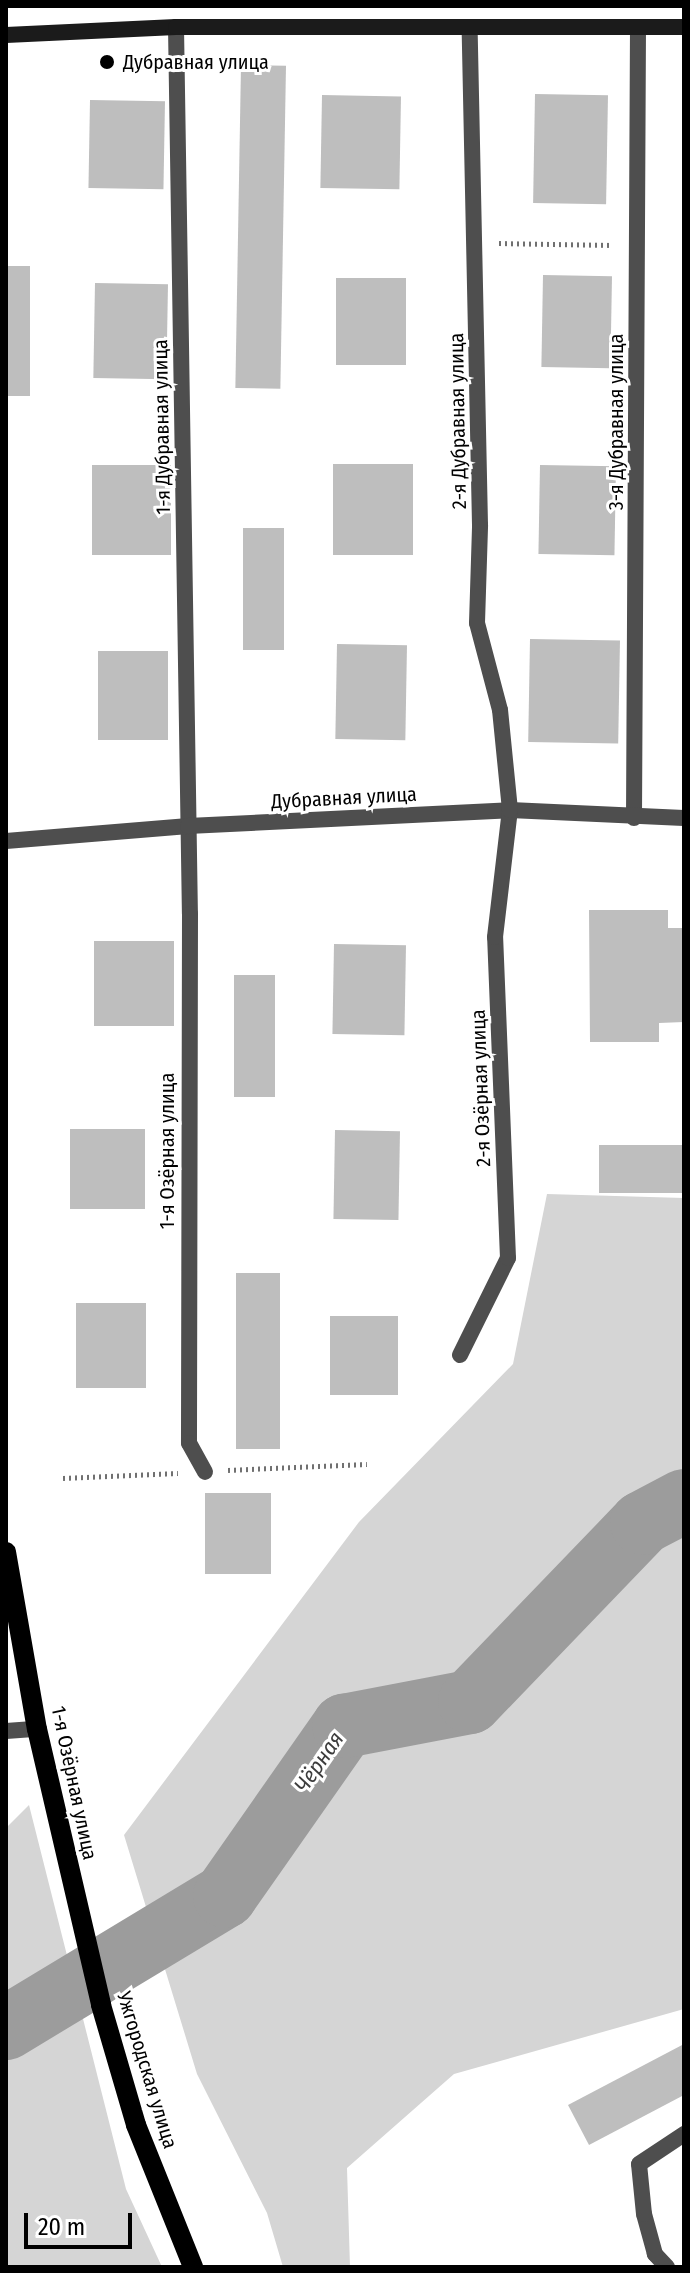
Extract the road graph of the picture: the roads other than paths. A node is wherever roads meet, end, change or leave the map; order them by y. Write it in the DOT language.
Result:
graph roads {
  1 [pos="176,27"];
  2 [pos="638,27"];
  3 [pos="684,27"];
  4 [pos="470,28"];
  5 [pos="6,35"];
  6 [pos="24,35"];
  7 [pos="6,44"];
  8 [pos="510,810"];
  9 [pos="634,818"];
  10 [pos="684,818"];
  11 [pos="188,826"];
  12 [pos="6,841"];
  13 [pos="460,1355"];
  14 [pos="205,1472"];
  15 [pos="6,1552"];
  16 [pos="37,1729"];
  17 [pos="6,1731"];
  18 [pos="70,1882"];
  19 [pos="684,2134"];
  20 [pos="193,2267"];
  21 [pos="667,2267"];
  1 -- 4 [label="street"];
  1 -- 6 [label="street"];
  1 -- 11 [label="street, 1-я Дубравная улица"];
  2 -- 3 [label="street"];
  2 -- 4 [label="street"];
  2 -- 9 [label="street, 3-я Дубравная улица"];
  4 -- 8 [label="street, 2-я Дубравная улица"];
  5 -- 6 [label="street"];
  6 -- 7 [label="street"];
  8 -- 9 [label="street, Дубравная улица"];
  8 -- 11 [label="street, Дубравная улица"];
  8 -- 13 [label="street, 2-я Озёрная улица"];
  9 -- 10 [label="street, Дубравная улица"];
  11 -- 12 [label="street, Дубравная улица"];
  11 -- 14 [label="street, 1-я Озёрная улица"];
  15 -- 16 [label="main road, 1-я Озёрная улица"];
  16 -- 17 [label="street"];
  16 -- 18 [label="main road, 1-я Озёрная улица"];
  18 -- 20 [label="main road, Ужгородская улица"];
  19 -- 21 [label="street"];
}
